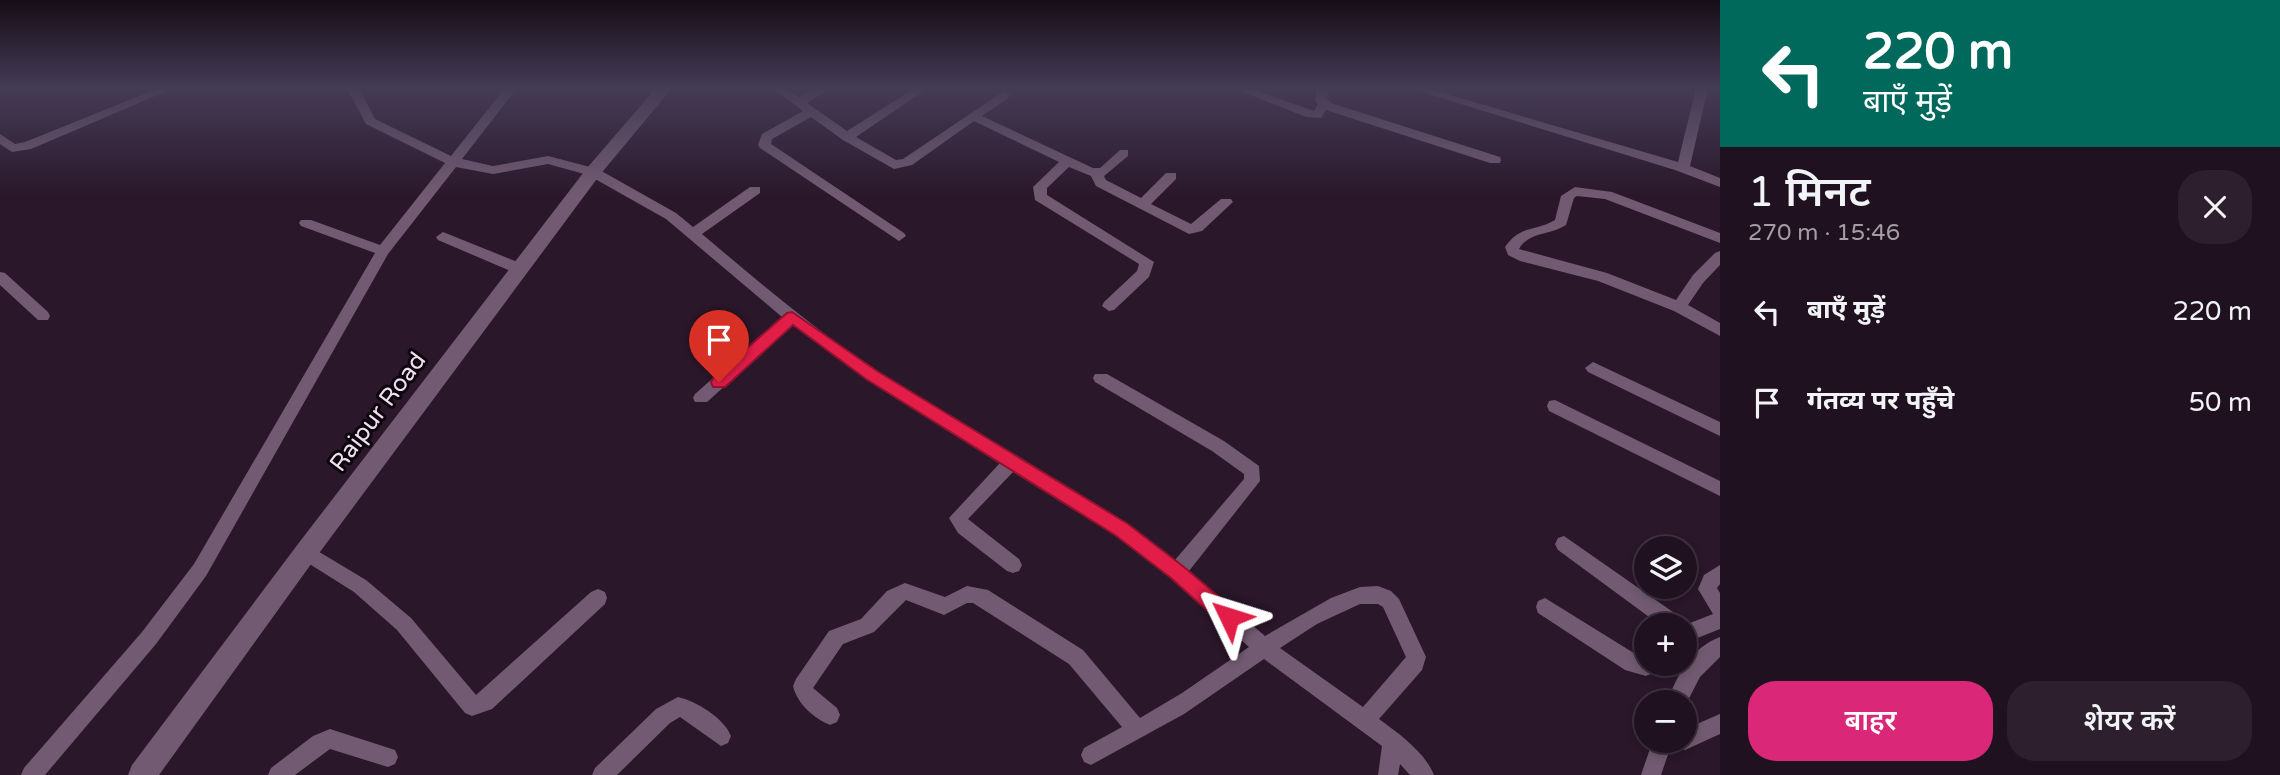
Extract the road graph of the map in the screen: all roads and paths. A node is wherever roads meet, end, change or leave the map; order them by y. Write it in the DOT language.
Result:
graph roads {
  1 [pos="80,124"];
  2 [pos="376,124"];
  3 [pos="483,124"];
  4 [pos="633,124"];
  5 [pos="789,124"];
  6 [pos="829,124"];
  7 [pos="867,124"];
  8 [pos="961,124"];
  9 [pos="990,124"];
  10 [pos="1386,124"];
  11 [pos="1536,124"];
  12 [pos="1693,124"];
  13 [pos="847,137"];
  14 [pos="3,145"];
  15 [pos="1124,153"];
  16 [pos="1495,160"];
  17 [pos="454,162"];
  18 [pos="1067,162"];
  19 [pos="1680,167"];
  20 [pos="593,172"];
  21 [pos="1096,173"];
  22 [pos="1171,176"];
  23 [pos="1720,183"];
  24 [pos="755,190"];
  25 [pos="1226,202"];
  26 [pos="1142,205"];
  27 [pos="306,223"];
  28 [pos="694,233"];
  29 [pos="899,236"];
  30 [pos="443,237"];
  31 [pos="1720,238"];
  32 [pos="383,251"];
  33 [pos="1720,256"];
  34 [pos="520,269"];
  35 [pos="0,277"];
  36 [pos="1110,306"];
  37 [pos="1679,307"];
  38 [pos="43,316"];
  39 [pos="792,317"];
  40 [pos="1720,330"];
  41 [pos="1594,368"];
  42 [pos="1101,378"];
  43 [pos="701,398"];
  44 [pos="1555,406"];
  45 [pos="1720,429"];
  46 [pos="1013,461"];
  47 [pos="1720,489"];
  48 [pos="1564,544"];
  49 [pos="306,552"];
  50 [pos="1013,565"];
  51 [pos="1177,572"];
  52 [pos="1720,573"];
  53 [pos="598,597"];
  54 [pos="1545,607"];
  55 [pos="1720,609"];
  56 [pos="1658,613"];
  57 [pos="1720,620"];
  58 [pos="1697,627"];
  59 [pos="1697,638"];
  60 [pos="1263,647"];
  61 [pos="1716,648"];
  62 [pos="1634,664"];
  63 [pos="1682,690"];
  64 [pos="830,715"];
  65 [pos="1365,720"];
  66 [pos="1720,724"];
  67 [pos="1137,730"];
  68 [pos="1697,735"];
  69 [pos="721,736"];
  70 [pos="1393,743"];
  71 [pos="1091,755"];
  72 [pos="388,758"];
  73 [pos="150,772"];
  74 [pos="31,775"];
  75 [pos="278,775"];
  76 [pos="601,775"];
  77 [pos="1388,775"];
  78 [pos="1424,775"];
  1 -- 14 [label="street"];
  2 -- 17 [label="street"];
  3 -- 17 [label="street"];
  4 -- 20 [label="main road, Raipur Road"];
  5 -- 29 [label="street"];
  6 -- 13 [label="street"];
  7 -- 13 [label="street"];
  8 -- 13 [label="street"];
  9 -- 18 [label="street"];
  10 -- 16 [label="street"];
  11 -- 19 [label="street"];
  12 -- 19 [label="street"];
  15 -- 21 [label="street"];
  17 -- 20 [label="street"];
  17 -- 32 [label="street"];
  18 -- 21 [label="street"];
  18 -- 36 [label="street"];
  19 -- 23 [label="street"];
  20 -- 28 [label="street"];
  20 -- 34 [label="main road, Raipur Road"];
  21 -- 26 [label="street"];
  22 -- 26 [label="street"];
  24 -- 28 [label="street"];
  25 -- 26 [label="street"];
  27 -- 32 [label="street"];
  28 -- 39 [label="street"];
  30 -- 34 [label="street"];
  31 -- 37 [label="street"];
  32 -- 74 [label="street"];
  33 -- 37 [label="street"];
  34 -- 49 [label="main road, Raipur Road"];
  35 -- 38 [label="street"];
  37 -- 40 [label="street"];
  39 -- 43 [label="street"];
  39 -- 46 [label="street"];
  41 -- 45 [label="street"];
  42 -- 51 [label="street"];
  44 -- 47 [label="street"];
  46 -- 50 [label="street"];
  46 -- 51 [label="street"];
  48 -- 56 [label="street"];
  49 -- 53 [label="street"];
  49 -- 73 [label="main road, Raipur Road"];
  51 -- 60 [label="street"];
  52 -- 55 [label="street"];
  54 -- 62 [label="street"];
  57 -- 58 [label="street"];
  59 -- 61 [label="street"];
  60 -- 65 [label="street"];
  60 -- 65 [label="street"];
  60 -- 67 [label="street"];
  61 -- 63 [label="street"];
  64 -- 67 [label="street"];
  65 -- 70 [label="street"];
  66 -- 68 [label="street"];
  67 -- 71 [label="street"];
  69 -- 76 [label="street"];
  70 -- 77 [label="street"];
  70 -- 78 [label="street"];
  72 -- 75 [label="street"];
}
